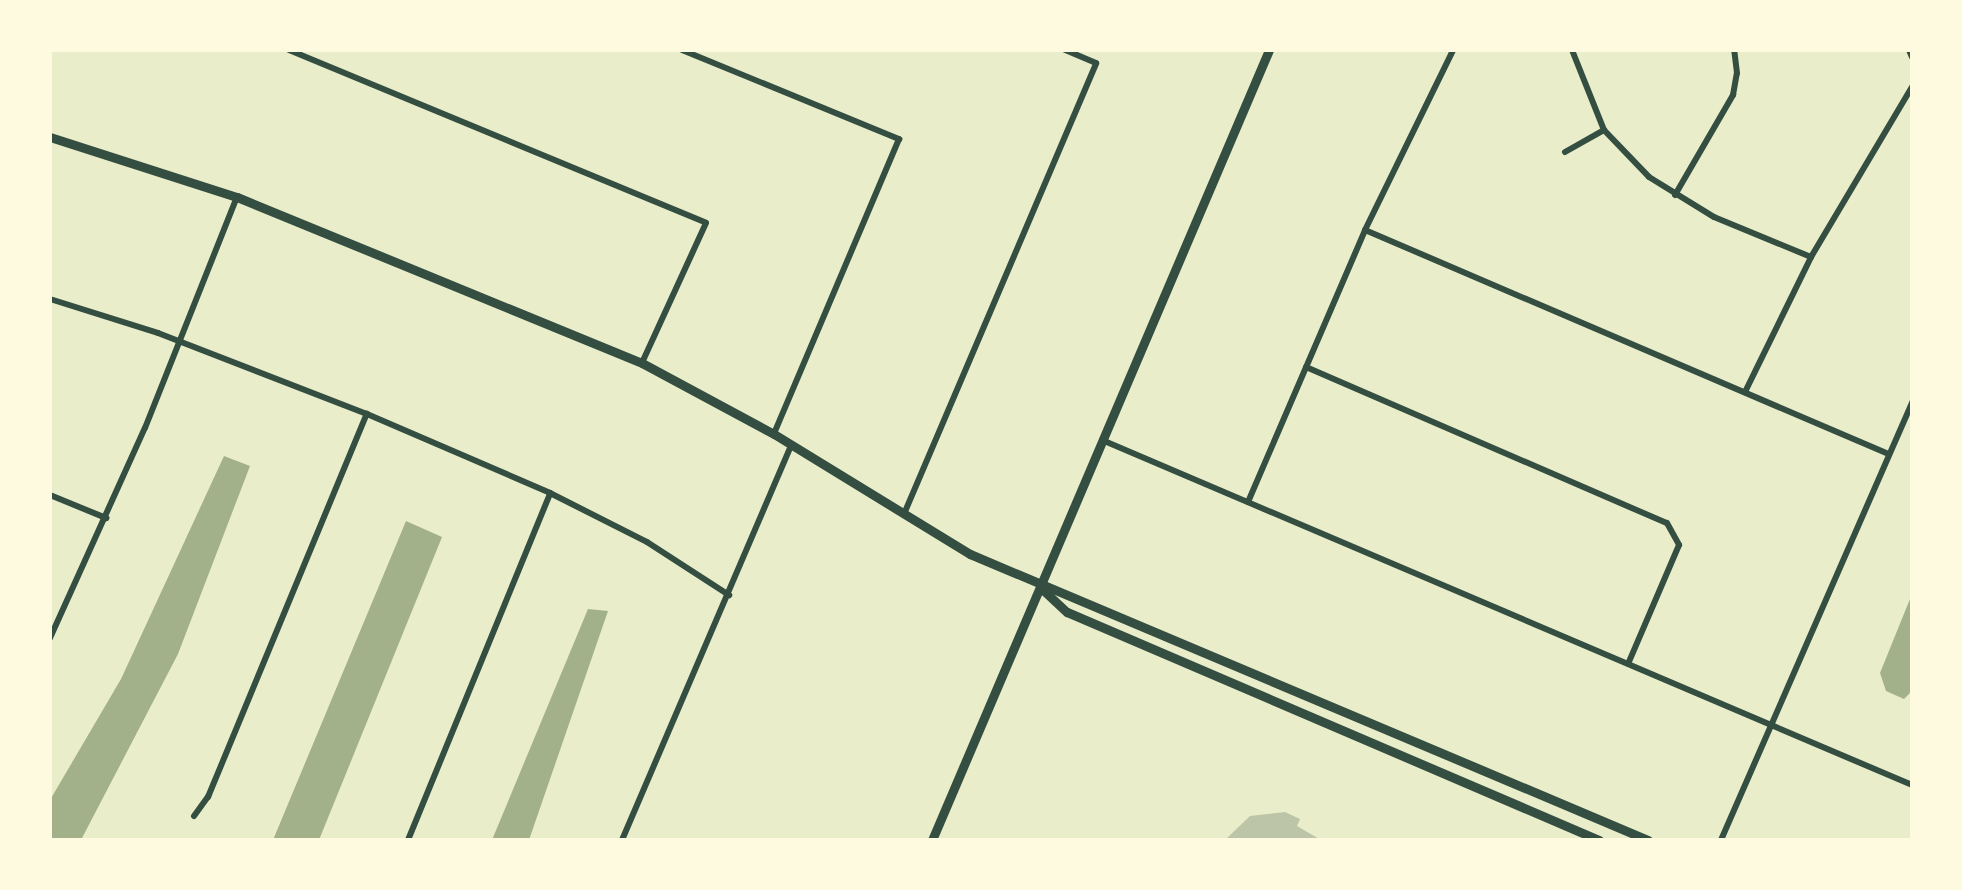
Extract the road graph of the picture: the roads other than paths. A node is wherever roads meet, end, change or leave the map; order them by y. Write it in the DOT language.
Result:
graph roads {
  1 [pos="289,50"];
  2 [pos="682,50"];
  3 [pos="1065,50"];
  4 [pos="1268,50"];
  5 [pos="1454,50"];
  6 [pos="1572,50"];
  7 [pos="1734,50"];
  8 [pos="1909,50"];
  9 [pos="1912,57"];
  10 [pos="1912,86"];
  11 [pos="1604,130"];
  12 [pos="50,137"];
  13 [pos="1565,152"];
  14 [pos="1676,196"];
  15 [pos="237,198"];
  16 [pos="1365,230"];
  17 [pos="1810,257"];
  18 [pos="50,298"];
  19 [pos="178,340"];
  20 [pos="642,363"];
  21 [pos="1306,368"];
  22 [pos="1745,393"];
  23 [pos="1912,402"];
  24 [pos="368,414"];
  25 [pos="774,434"];
  26 [pos="1102,440"];
  27 [pos="791,444"];
  28 [pos="1886,453"];
  29 [pos="550,493"];
  30 [pos="50,495"];
  31 [pos="1248,502"];
  32 [pos="903,517"];
  33 [pos="106,518"];
  34 [pos="1040,587"];
  35 [pos="729,595"];
  36 [pos="50,638"];
  37 [pos="1628,664"];
  38 [pos="1771,725"];
  39 [pos="1912,785"];
  40 [pos="194,816"];
  41 [pos="408,840"];
  42 [pos="622,840"];
  43 [pos="932,840"];
  44 [pos="1599,840"];
  45 [pos="1648,840"];
  46 [pos="1721,840"];
  1 -- 20 [label="street"];
  2 -- 25 [label="street"];
  3 -- 32 [label="street"];
  4 -- 26 [label="street"];
  5 -- 16 [label="street"];
  6 -- 11 [label="street"];
  7 -- 14 [label="street"];
  8 -- 9 [label="street"];
  10 -- 17 [label="street"];
  11 -- 13 [label="street"];
  11 -- 14 [label="street"];
  12 -- 15 [label="street"];
  14 -- 17 [label="street"];
  15 -- 19 [label="street"];
  15 -- 20 [label="street"];
  16 -- 21 [label="street"];
  16 -- 22 [label="street"];
  17 -- 22 [label="street"];
  18 -- 19 [label="street"];
  19 -- 24 [label="street"];
  19 -- 33 [label="street"];
  20 -- 25 [label="street"];
  21 -- 31 [label="street"];
  21 -- 37 [label="street"];
  22 -- 28 [label="street"];
  23 -- 28 [label="street"];
  24 -- 29 [label="street"];
  24 -- 40 [label="street"];
  25 -- 27 [label="street"];
  26 -- 31 [label="street"];
  26 -- 34 [label="street"];
  27 -- 32 [label="street"];
  27 -- 35 [label="street"];
  28 -- 38 [label="street"];
  29 -- 35 [label="street"];
  29 -- 41 [label="street"];
  30 -- 33 [label="street"];
  31 -- 37 [label="street"];
  32 -- 34 [label="street"];
  33 -- 36 [label="street"];
  34 -- 43 [label="street"];
  34 -- 44 [label="street"];
  34 -- 45 [label="street"];
  35 -- 42 [label="street"];
  37 -- 38 [label="street"];
  38 -- 39 [label="street"];
  38 -- 46 [label="street"];
}
